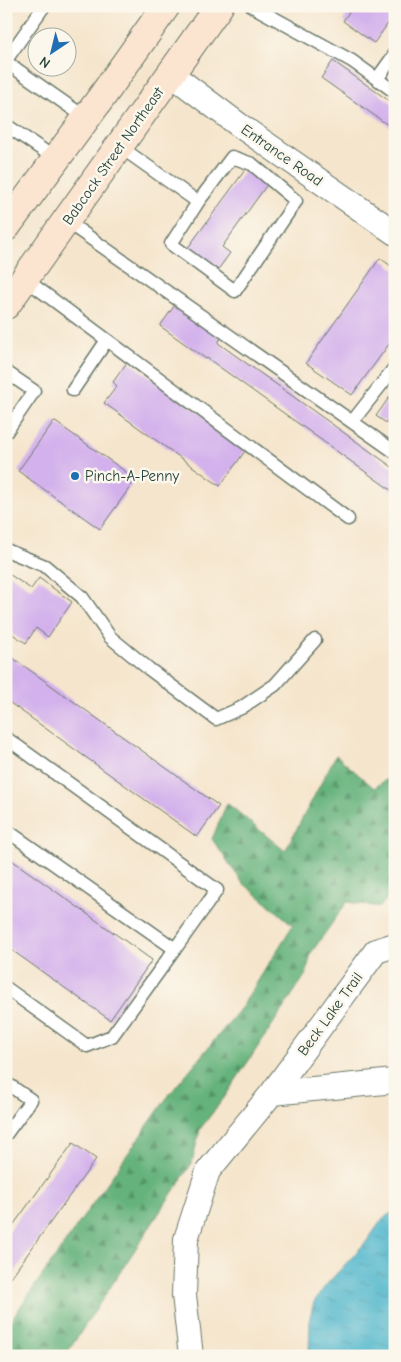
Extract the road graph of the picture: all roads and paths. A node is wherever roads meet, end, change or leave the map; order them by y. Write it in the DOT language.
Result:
graph roads {
  1 [pos="44,6"];
  2 [pos="166,6"];
  3 [pos="219,6"];
  4 [pos="252,6"];
  5 [pos="395,54"];
  6 [pos="6,61"];
  7 [pos="171,74"];
  8 [pos="377,79"];
  9 [pos="395,92"];
  10 [pos="86,118"];
  11 [pos="6,125"];
  12 [pos="119,146"];
  13 [pos="56,159"];
  14 [pos="198,202"];
  15 [pos="66,221"];
  16 [pos="6,226"];
  17 [pos="395,233"];
  18 [pos="25,279"];
  19 [pos="6,305"];
  20 [pos="107,340"];
  21 [pos="395,367"];
  22 [pos="6,372"];
  23 [pos="73,390"];
  24 [pos="352,422"];
  25 [pos="6,432"];
  26 [pos="395,452"];
  27 [pos="348,519"];
  28 [pos="6,550"];
  29 [pos="315,640"];
  30 [pos="6,738"];
  31 [pos="6,830"];
  32 [pos="395,945"];
  33 [pos="175,949"];
  34 [pos="6,988"];
  35 [pos="395,1081"];
  36 [pos="6,1083"];
  37 [pos="272,1093"];
  38 [pos="6,1134"];
  39 [pos="192,1356"];
  1 -- 6 [label="lane"];
  2 -- 10 [label="main road"];
  3 -- 7 [label="main road, Babcock Street Northeast"];
  4 -- 8 [label="lane"];
  5 -- 8 [label="lane"];
  6 -- 10 [label="lane"];
  7 -- 12 [label="main road, Babcock Street Northeast"];
  7 -- 17 [label="street, Entrance Road"];
  8 -- 9 [label="lane"];
  10 -- 13 [label="main road"];
  11 -- 13 [label="lane"];
  12 -- 14 [label="lane"];
  12 -- 15 [label="main road, Babcock Street Northeast"];
  13 -- 16 [label="main road"];
  14 -- 14 [label="lane"];
  15 -- 18 [label="main road, Babcock Street Northeast"];
  15 -- 24 [label="lane"];
  18 -- 19 [label="main road, Babcock Street Northeast"];
  18 -- 20 [label="lane"];
  20 -- 23 [label="lane"];
  20 -- 27 [label="lane"];
  21 -- 24 [label="lane"];
  22 -- 25 [label="lane"];
  24 -- 26 [label="lane"];
  28 -- 29 [label="lane"];
  30 -- 33 [label="lane"];
  31 -- 33 [label="lane"];
  32 -- 37 [label="street, Beck Lake Trail"];
  33 -- 34 [label="lane"];
  35 -- 37 [label="street"];
  36 -- 38 [label="lane"];
  37 -- 39 [label="street, Beck Lake Trail"];
}
